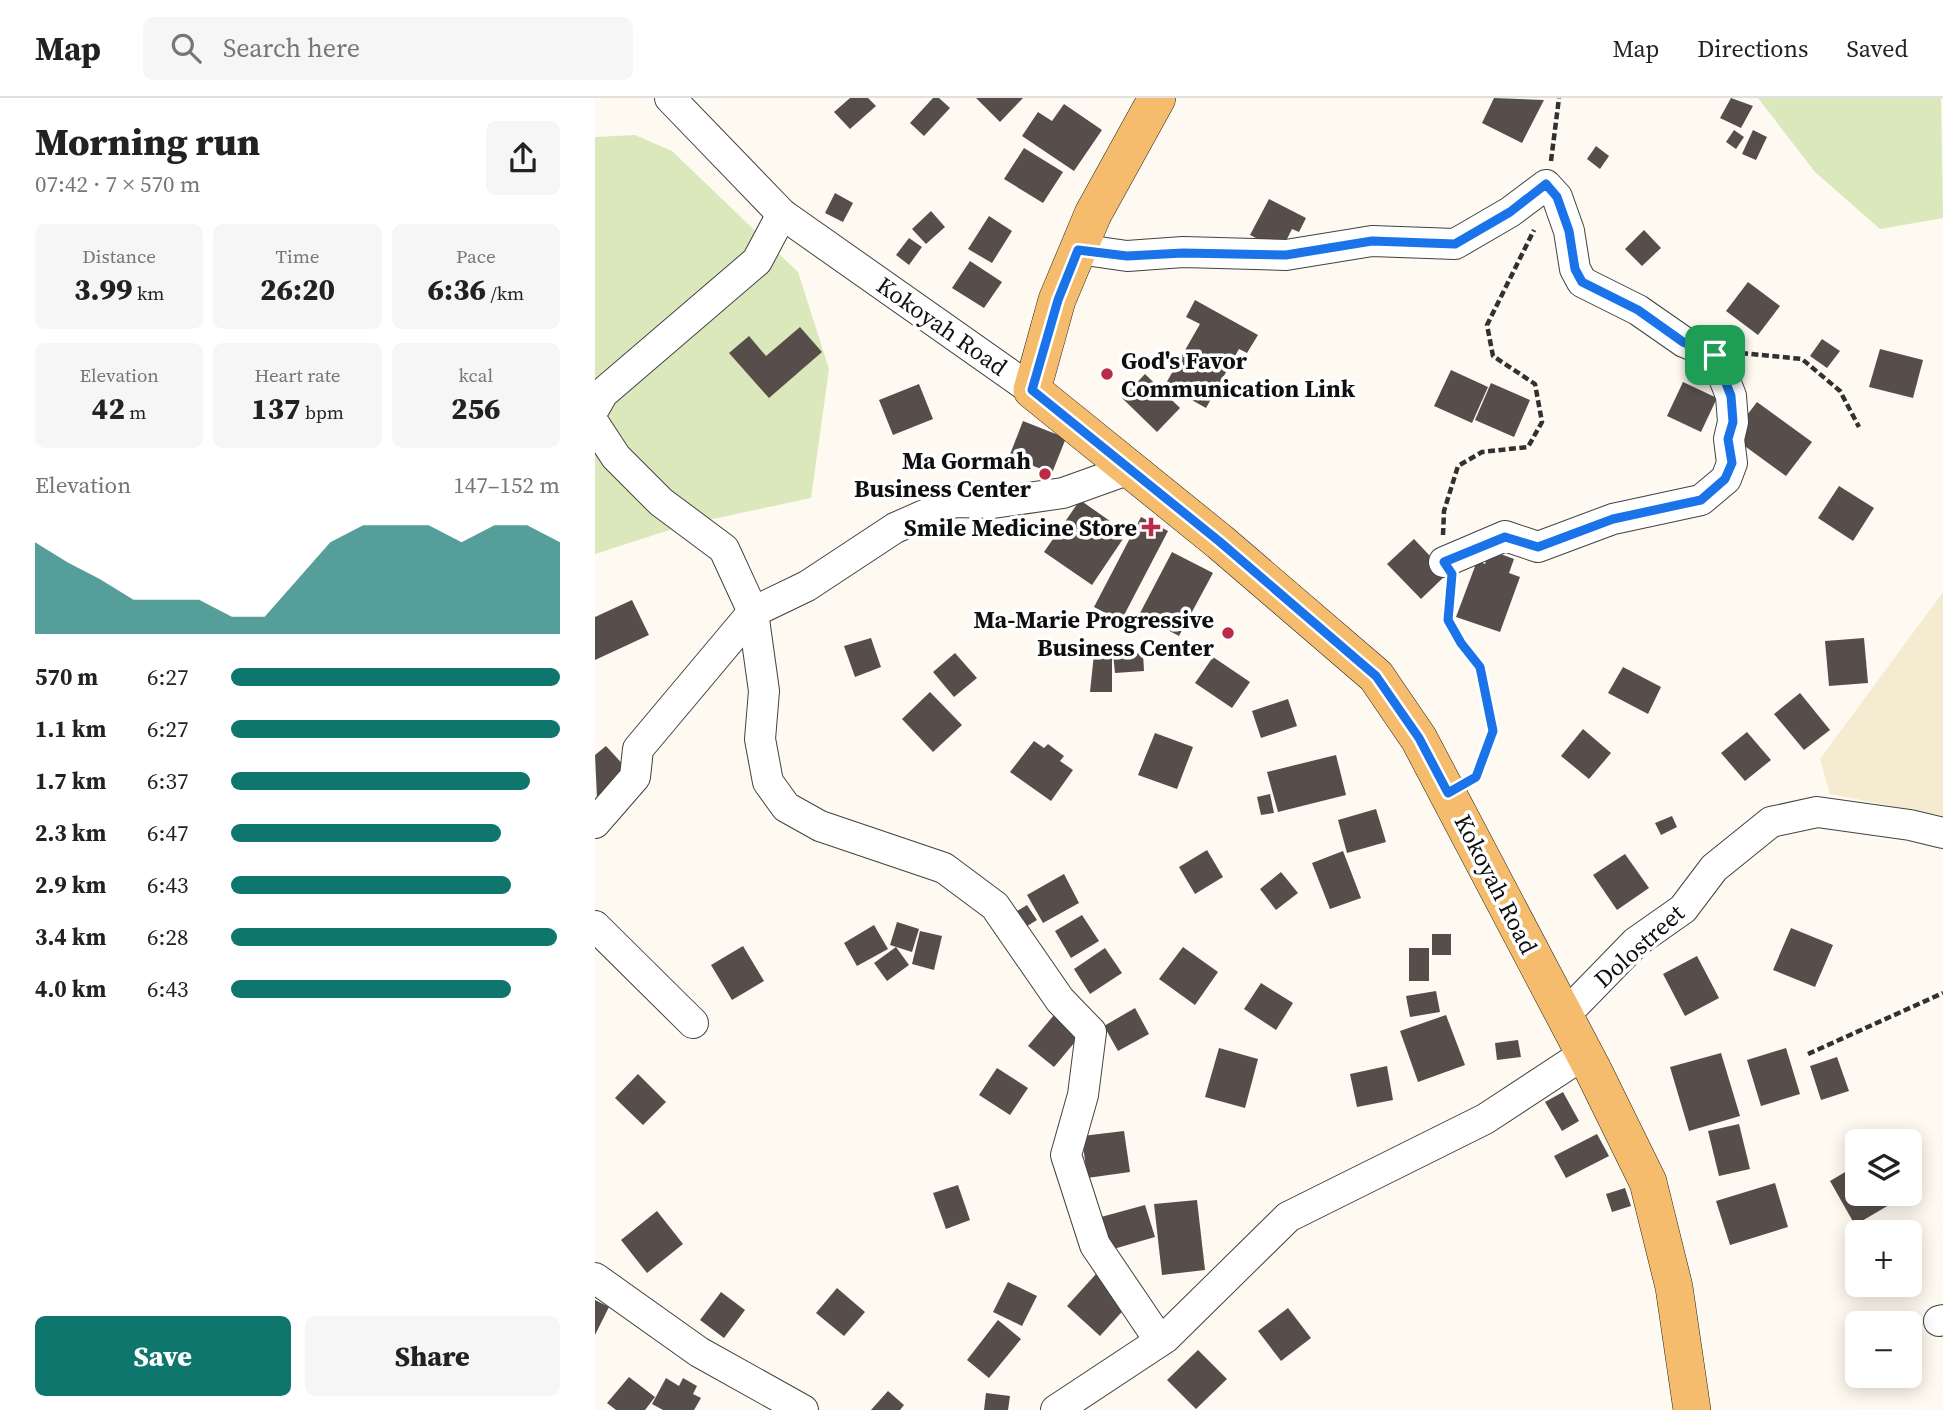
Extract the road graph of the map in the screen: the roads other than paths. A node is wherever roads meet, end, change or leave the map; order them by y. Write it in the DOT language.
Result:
graph roads {
  1 [pos="670,98"];
  2 [pos="1157,98"];
  3 [pos="782,214"];
  4 [pos="1078,250"];
  5 [pos="1032,390"];
  6 [pos="595,407"];
  7 [pos="595,425"];
  8 [pos="1130,469"];
  9 [pos="1444,562"];
  10 [pos="753,612"];
  11 [pos="595,823"];
  12 [pos="1943,833"];
  13 [pos="595,926"];
  14 [pos="1563,1017"];
  15 [pos="693,1023"];
  16 [pos="1584,1054"];
  17 [pos="595,1278"];
  18 [pos="1160,1341"];
  19 [pos="803,1410"];
  20 [pos="1056,1410"];
  21 [pos="1692,1410"];
  1 -- 3 [label="street, Kokoyah Road"];
  2 -- 4 [label="main road"];
  3 -- 5 [label="street, Kokoyah Road"];
  3 -- 6 [label="street"];
  4 -- 5 [label="main road"];
  4 -- 9 [label="street"];
  5 -- 8 [label="main road, Kokoyah Road"];
  7 -- 10 [label="street"];
  8 -- 10 [label="street"];
  8 -- 14 [label="main road, Kokoyah Road"];
  10 -- 11 [label="street"];
  10 -- 18 [label="street"];
  12 -- 14 [label="street, Dolostreet"];
  13 -- 15 [label="street"];
  14 -- 16 [label="main road, Kokoyah Road"];
  16 -- 18 [label="street"];
  16 -- 21 [label="main road, Kokoyah Road"];
  17 -- 19 [label="street"];
  18 -- 20 [label="street"];
}
